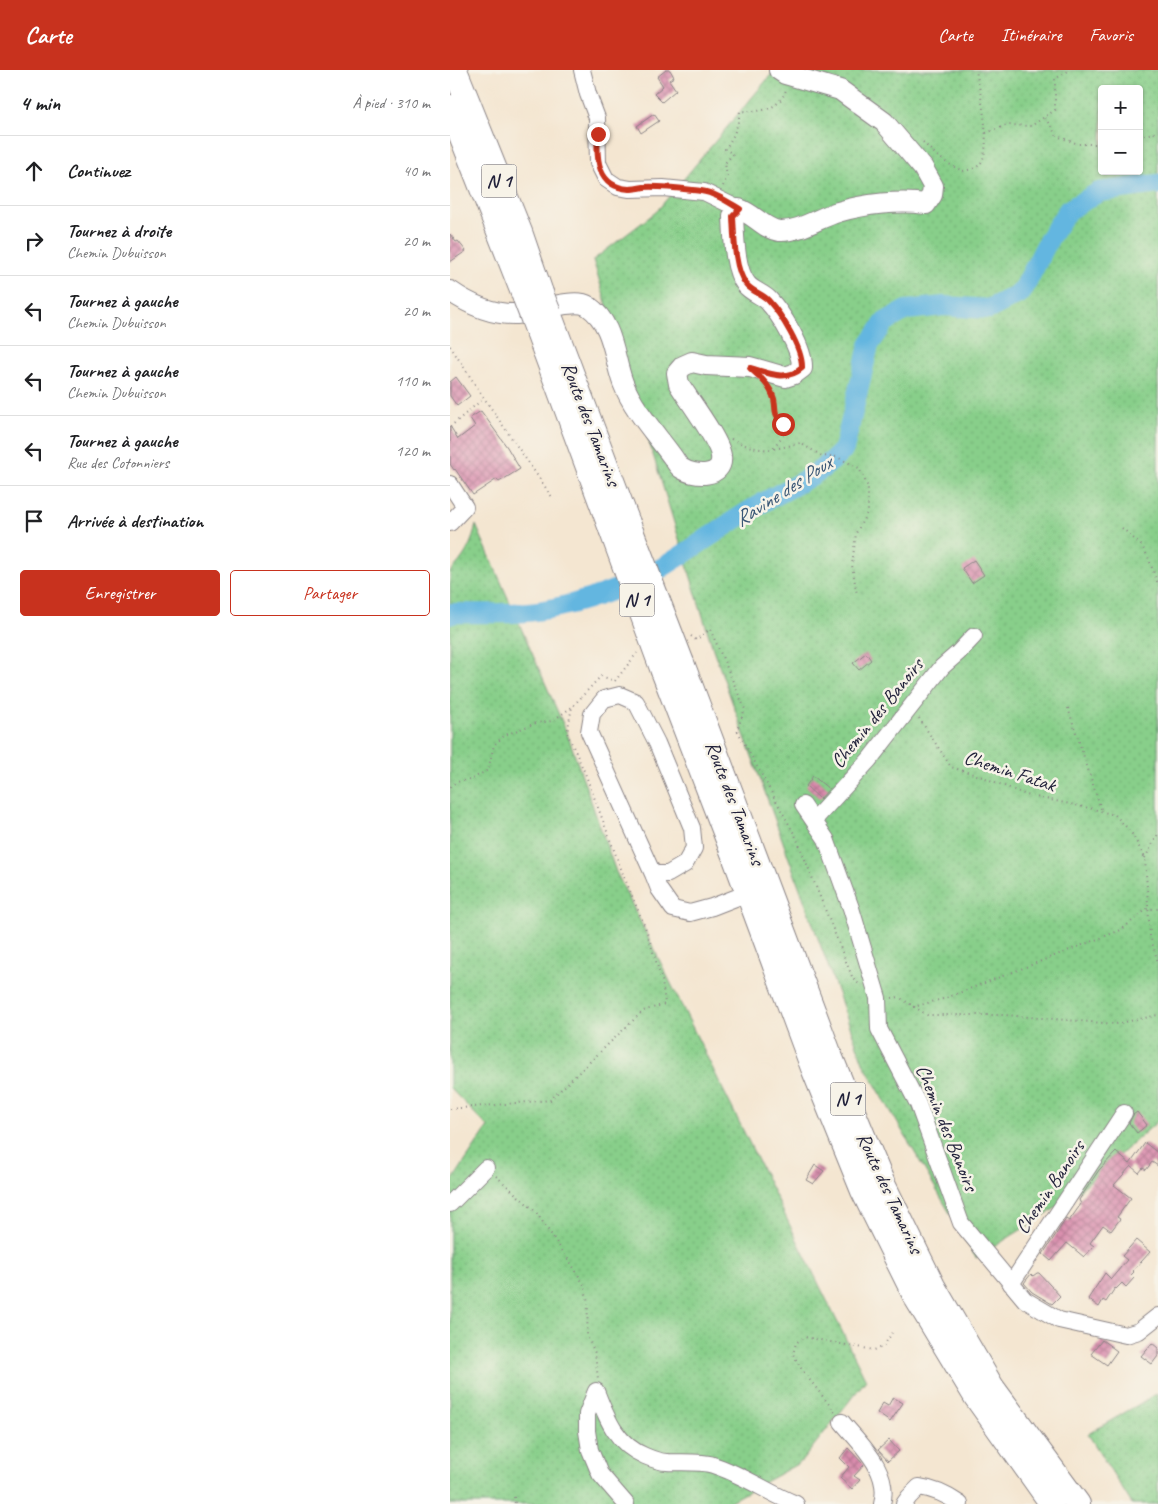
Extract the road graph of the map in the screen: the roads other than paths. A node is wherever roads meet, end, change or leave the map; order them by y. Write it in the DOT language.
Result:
graph roads {
  1 [pos="455,70"];
  2 [pos="582,70"];
  3 [pos="787,74"];
  4 [pos="450,107"];
  5 [pos="740,209"];
  6 [pos="450,291"];
  7 [pos="538,307"];
  8 [pos="450,484"];
  9 [pos="450,524"];
  10 [pos="974,636"];
  11 [pos="672,667"];
  12 [pos="803,805"];
  13 [pos="814,820"];
  14 [pos="653,874"];
  15 [pos="748,893"];
  16 [pos="1124,1113"];
  17 [pos="486,1168"];
  18 [pos="450,1204"];
  19 [pos="1011,1284"];
  20 [pos="1158,1316"];
  21 [pos="842,1422"];
  22 [pos="626,1504"];
  23 [pos="796,1504"];
  24 [pos="882,1504"];
  25 [pos="904,1504"];
  26 [pos="960,1504"];
  27 [pos="1052,1504"];
  28 [pos="1078,1504"];
  1 -- 7 [label="highway, Route des Tamarins / N 1"];
  2 -- 5 [label="street"];
  3 -- 5 [label="main road"];
  4 -- 7 [label="highway, Route des Tamarins / N 1"];
  5 -- 7 [label="main road"];
  6 -- 7 [label="main road"];
  7 -- 11 [label="highway, Route des Tamarins / N 1, bridge"];
  8 -- 9 [label="street"];
  10 -- 13 [label="street, Chemin des Banoirs"];
  11 -- 15 [label="highway, Route des Tamarins / N 1"];
  11 -- 28 [label="highway, Route des Tamarins / N 1"];
  12 -- 13 [label="street, Chemin des Banoirs"];
  13 -- 19 [label="street, Chemin des Banoirs"];
  14 -- 14 [label="street"];
  14 -- 15 [label="street"];
  15 -- 27 [label="highway, Route des Tamarins / N 1"];
  16 -- 19 [label="street, Chemin Banoirs"];
  17 -- 18 [label="street"];
  19 -- 20 [label="street, Chemin des Banoirs"];
  21 -- 24 [label="street"];
  22 -- 23 [label="street"];
  25 -- 26 [label="street"];
}
